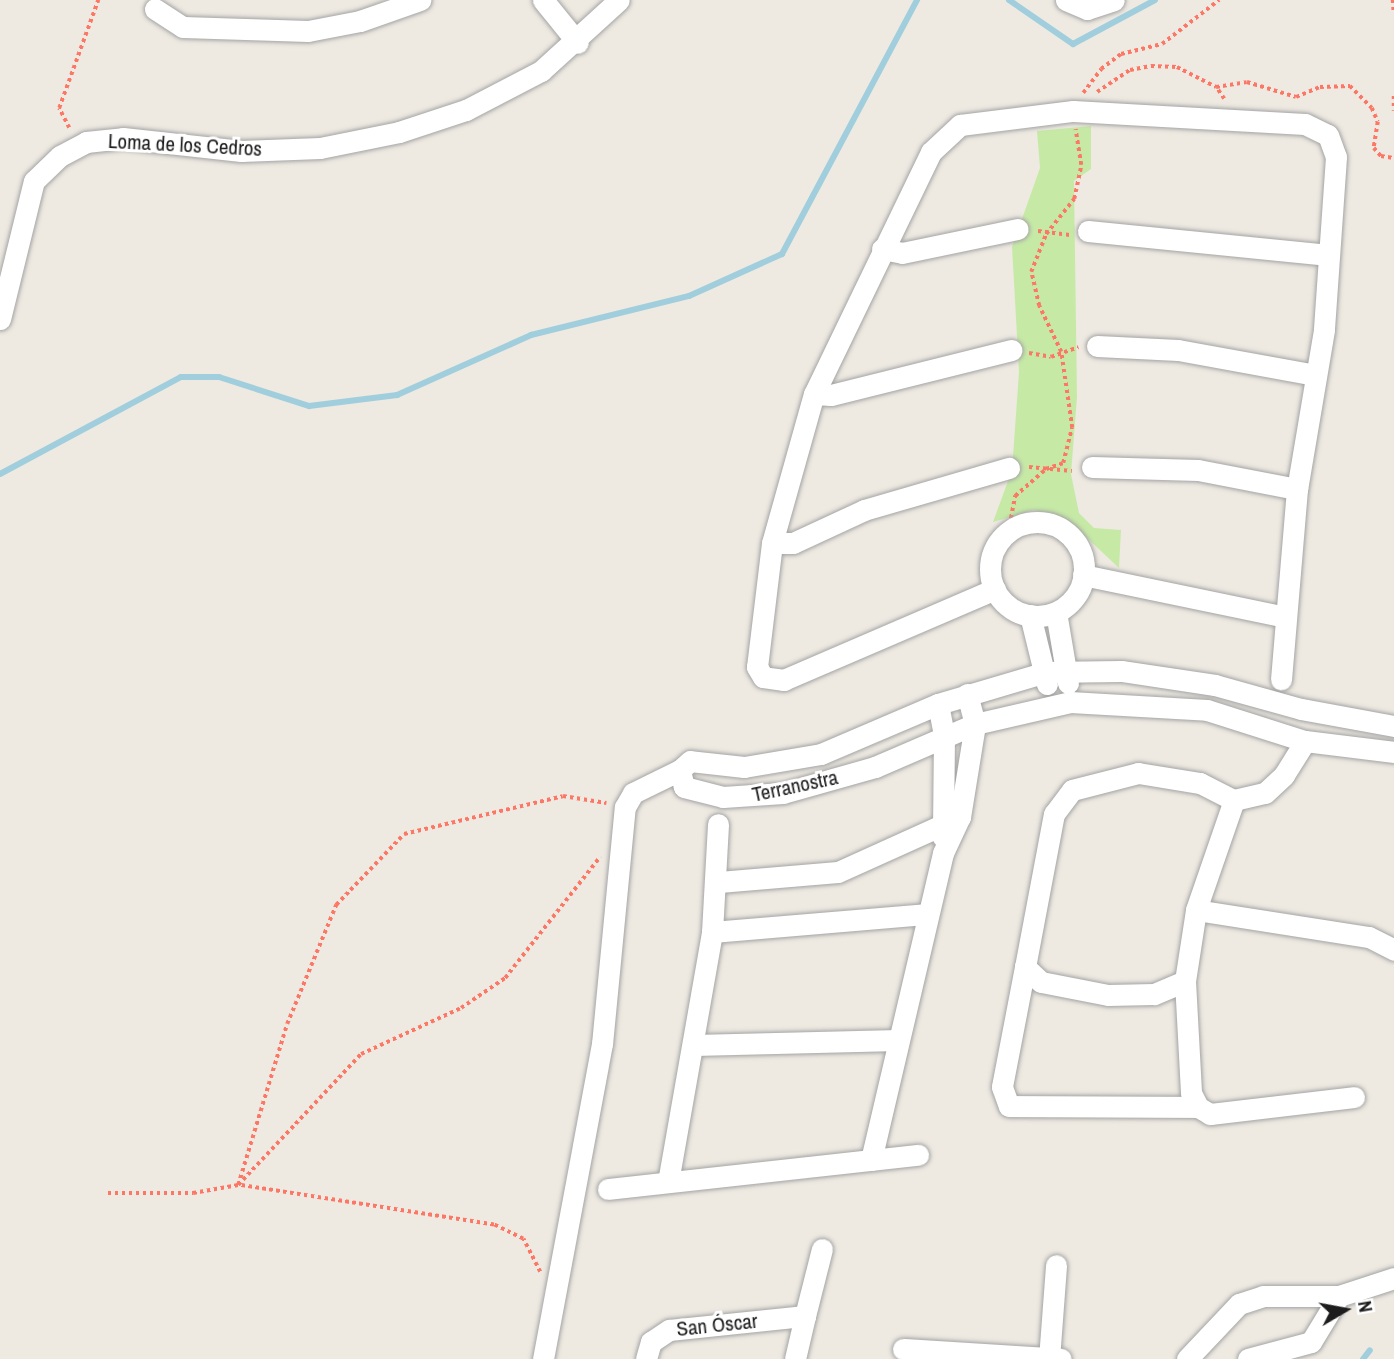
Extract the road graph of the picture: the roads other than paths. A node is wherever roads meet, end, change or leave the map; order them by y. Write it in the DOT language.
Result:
graph roads {
  1 [pos="420,0"];
  2 [pos="543,0"];
  3 [pos="620,0"];
  4 [pos="1066,0"];
  5 [pos="1114,0"];
  6 [pos="155,9"];
  7 [pos="578,43"];
  8 [pos="1018,229"];
  9 [pos="1088,231"];
  10 [pos="883,249"];
  11 [pos="1329,255"];
  12 [pos="0,319"];
  13 [pos="1097,346"];
  14 [pos="1011,350"];
  15 [pos="1315,375"];
  16 [pos="814,394"];
  17 [pos="1092,467"];
  18 [pos="1009,468"];
  19 [pos="1297,489"];
  20 [pos="772,543"];
  21 [pos="1083,575"];
  22 [pos="995,589"];
  23 [pos="1056,612"];
  24 [pos="1030,615"];
  25 [pos="1286,617"];
  26 [pos="1056,672"];
  27 [pos="1281,679"];
  28 [pos="967,694"];
  29 [pos="1059,703"];
  30 [pos="938,704"];
  31 [pos="975,724"];
  32 [pos="1394,726"];
  33 [pos="944,735"];
  34 [pos="1305,741"];
  35 [pos="1394,752"];
  36 [pos="680,770"];
  37 [pos="1234,800"];
  38 [pos="951,820"];
  39 [pos="718,824"];
  40 [pos="719,882"];
  41 [pos="1196,910"];
  42 [pos="928,914"];
  43 [pos="712,932"];
  44 [pos="1394,950"];
  45 [pos="1025,967"];
  46 [pos="1185,981"];
  47 [pos="898,1040"];
  48 [pos="694,1045"];
  49 [pos="1354,1097"];
  50 [pos="1198,1107"];
  51 [pos="918,1155"];
  52 [pos="871,1160"];
  53 [pos="668,1182"];
  54 [pos="608,1189"];
  55 [pos="822,1249"];
  56 [pos="1056,1265"];
  57 [pos="1394,1278"];
  58 [pos="1339,1296"];
  59 [pos="805,1315"];
  60 [pos="903,1349"];
  61 [pos="543,1359"];
  62 [pos="646,1359"];
  63 [pos="795,1359"];
  64 [pos="1049,1359"];
  65 [pos="1061,1359"];
  66 [pos="1192,1359"];
  67 [pos="1248,1359"];
  1 -- 6 [label="street"];
  2 -- 7 [label="street"];
  3 -- 7 [label="street, Loma de los Cedros"];
  4 -- 5 [label="street"];
  7 -- 12 [label="street, Loma de los Cedros"];
  8 -- 10 [label="street"];
  9 -- 11 [label="street"];
  10 -- 11 [label="street"];
  10 -- 16 [label="street"];
  11 -- 15 [label="street"];
  13 -- 15 [label="street"];
  14 -- 16 [label="street"];
  15 -- 19 [label="street"];
  16 -- 20 [label="street"];
  17 -- 19 [label="street"];
  18 -- 20 [label="street"];
  19 -- 25 [label="street"];
  20 -- 22 [label="street"];
  21 -- 22 [label="street"];
  21 -- 23 [label="street"];
  21 -- 25 [label="street"];
  22 -- 24 [label="street"];
  23 -- 24 [label="street"];
  23 -- 26 [label="street"];
  24 -- 26 [label="street"];
  25 -- 27 [label="street"];
  26 -- 28 [label="street, Terranostra"];
  26 -- 29 [label="street"];
  26 -- 32 [label="street, Terranostra"];
  28 -- 30 [label="street, Terranostra"];
  28 -- 31 [label="street"];
  29 -- 31 [label="street, Terranostra"];
  29 -- 34 [label="street, Terranostra"];
  30 -- 33 [label="street"];
  30 -- 36 [label="street, Terranostra"];
  31 -- 33 [label="street, Terranostra"];
  31 -- 38 [label="street"];
  33 -- 36 [label="street, Terranostra"];
  33 -- 38 [label="street"];
  34 -- 35 [label="street, Terranostra"];
  34 -- 37 [label="street"];
  36 -- 61 [label="street"];
  37 -- 41 [label="street"];
  37 -- 45 [label="street"];
  38 -- 40 [label="street"];
  38 -- 42 [label="street"];
  39 -- 40 [label="street"];
  40 -- 43 [label="street"];
  41 -- 44 [label="street"];
  41 -- 46 [label="street"];
  42 -- 43 [label="street"];
  42 -- 47 [label="street"];
  43 -- 48 [label="street"];
  45 -- 46 [label="street"];
  45 -- 50 [label="street"];
  46 -- 50 [label="street"];
  47 -- 48 [label="street"];
  47 -- 52 [label="street"];
  48 -- 53 [label="street"];
  49 -- 50 [label="street"];
  51 -- 52 [label="street"];
  52 -- 53 [label="street"];
  53 -- 54 [label="street"];
  55 -- 59 [label="street"];
  56 -- 64 [label="street"];
  57 -- 58 [label="street"];
  58 -- 66 [label="street"];
  58 -- 67 [label="street"];
  59 -- 62 [label="street, San Óscar"];
  59 -- 63 [label="street"];
  60 -- 64 [label="street"];
  64 -- 65 [label="street"];
}
